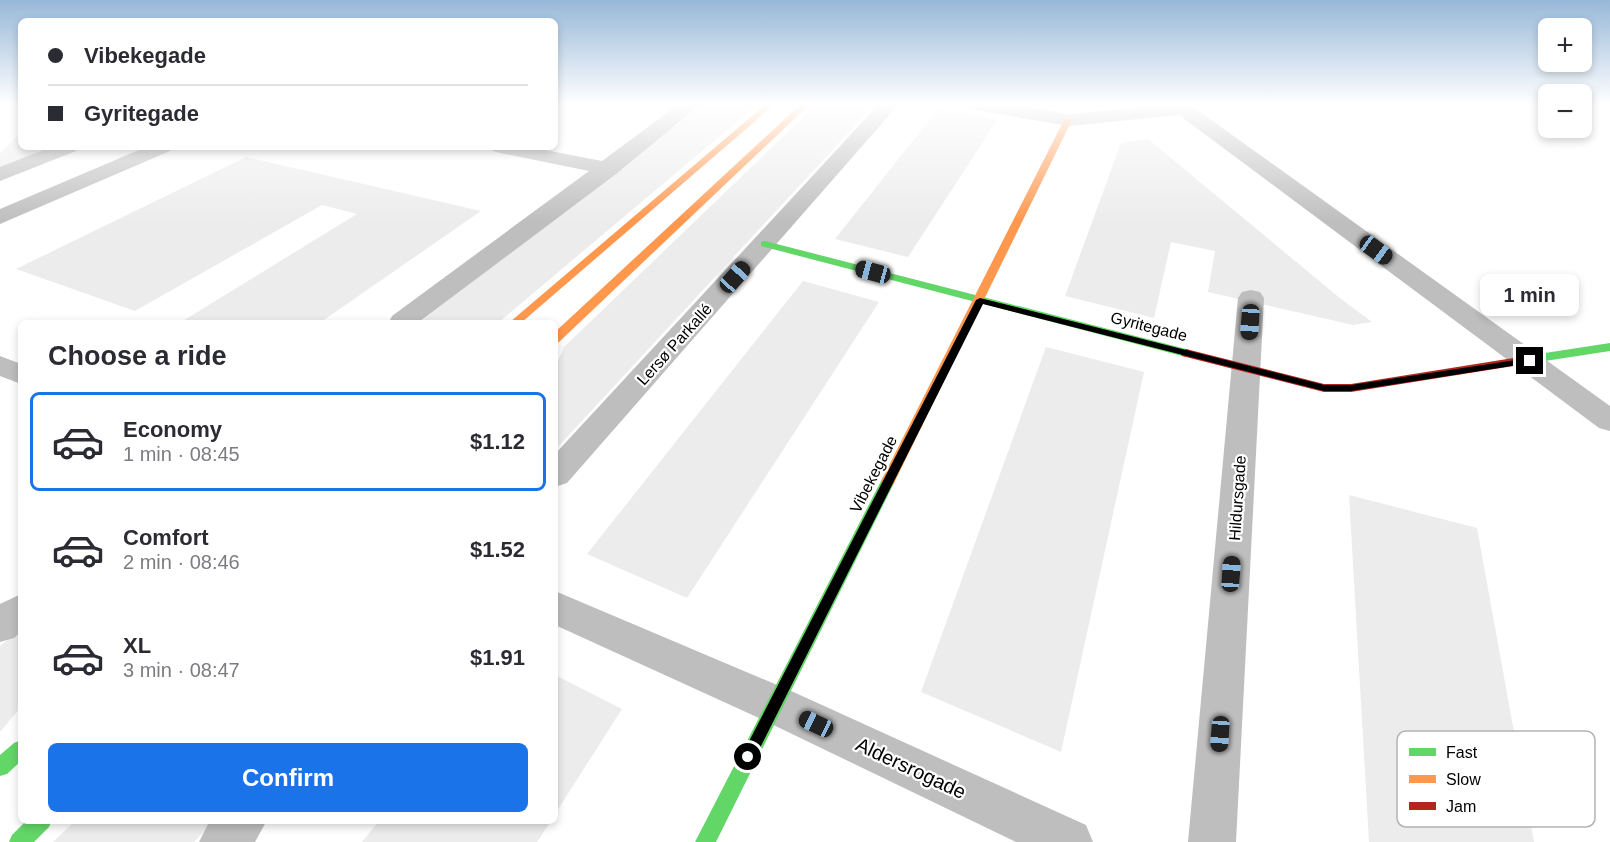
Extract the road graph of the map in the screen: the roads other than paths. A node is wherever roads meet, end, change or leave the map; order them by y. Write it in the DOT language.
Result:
graph roads {
  1 [pos="641,143"];
  2 [pos="725,143"];
  3 [pos="764,143"];
  4 [pos="855,143"];
  5 [pos="1057,143"];
  6 [pos="1230,143"];
  7 [pos="62,150"];
  8 [pos="156,150"];
  9 [pos="515,150"];
  10 [pos="608,169"];
  11 [pos="0,175"];
  12 [pos="0,217"];
  13 [pos="765,244"];
  14 [pos="1251,298"];
  15 [pos="980,300"];
  16 [pos="405,320"];
  17 [pos="518,320"];
  18 [pos="558,336"];
  19 [pos="1610,348"];
  20 [pos="1530,361"];
  21 [pos="0,365"];
  22 [pos="1246,368"];
  23 [pos="18,374"];
  24 [pos="1610,421"];
  25 [pos="558,472"];
  26 [pos="558,608"];
  27 [pos="18,612"];
  28 [pos="0,626"];
  29 [pos="774,704"];
  30 [pos="18,752"];
  31 [pos="0,767"];
  32 [pos="38,824"];
  33 [pos="239,824"];
  34 [pos="19,842"];
  35 [pos="223,842"];
  36 [pos="705,842"];
  37 [pos="1069,842"];
  38 [pos="1212,842"];
  1 -- 10 [label="street"];
  2 -- 17 [label="street"];
  3 -- 18 [label="street"];
  4 -- 13 [label="street, Lersø Parkallé"];
  5 -- 15 [label="street, Vibekegade"];
  6 -- 20 [label="street"];
  7 -- 11 [label="street"];
  8 -- 12 [label="street"];
  9 -- 10 [label="street"];
  10 -- 16 [label="street"];
  13 -- 15 [label="street, Gyritegade"];
  13 -- 25 [label="street, Lersø Parkallé"];
  14 -- 22 [label="street, Hildursgade"];
  15 -- 22 [label="street, Gyritegade"];
  15 -- 29 [label="street, Vibekegade"];
  19 -- 20 [label="street, Gyritegade"];
  20 -- 22 [label="street, Gyritegade"];
  20 -- 24 [label="street"];
  21 -- 23 [label="street"];
  22 -- 38 [label="street, Hildursgade"];
  26 -- 29 [label="street, Aldersrogade"];
  27 -- 28 [label="street"];
  29 -- 36 [label="street, Vibekegade"];
  29 -- 37 [label="street, Aldersrogade"];
  30 -- 31 [label="street"];
  32 -- 34 [label="street"];
  33 -- 35 [label="street"];
}
